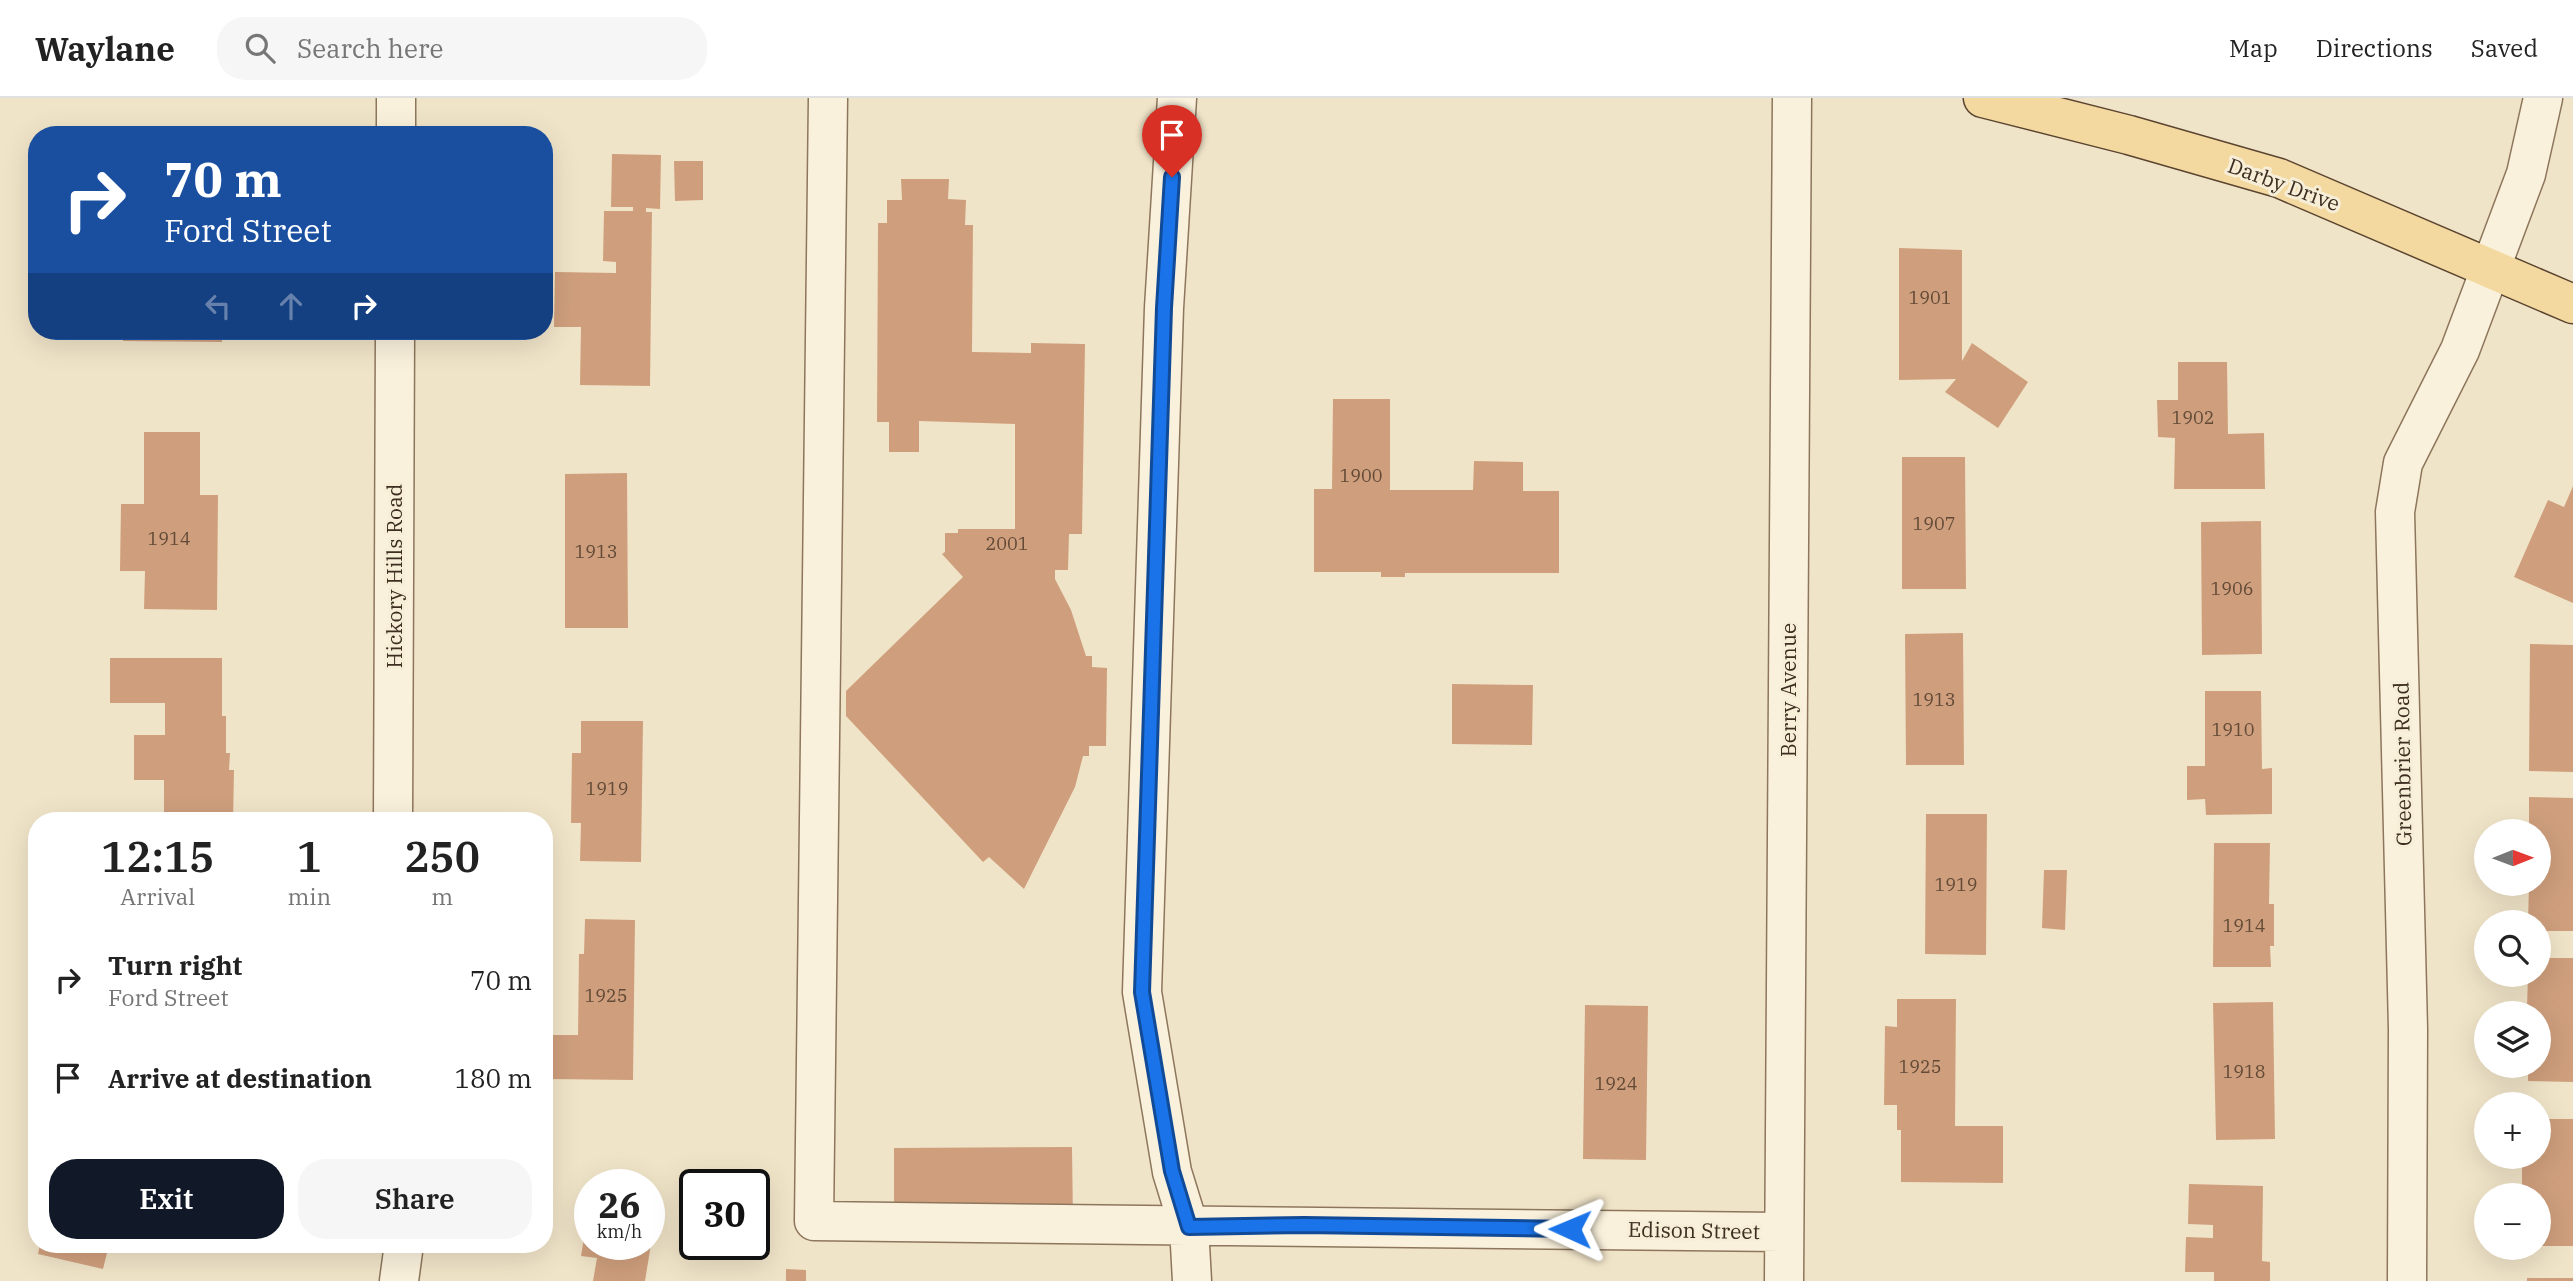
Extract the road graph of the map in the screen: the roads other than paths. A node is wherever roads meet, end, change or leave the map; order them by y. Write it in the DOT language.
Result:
graph roads {
  1 [pos="396,98"];
  2 [pos="828,98"];
  3 [pos="1177,98"];
  4 [pos="1792,98"];
  5 [pos="1983,98"];
  6 [pos="2543,98"];
  7 [pos="396,126"];
  8 [pos="2492,268"];
  9 [pos="2573,304"];
  10 [pos="395,340"];
  11 [pos="393,812"];
  12 [pos="1189,1227"];
  13 [pos="1784,1232"];
  14 [pos="403,1253"];
  15 [pos="399,1281"];
  16 [pos="1192,1281"];
  17 [pos="1784,1281"];
  18 [pos="2407,1281"];
  1 -- 7 [label="street"];
  2 -- 12 [label="street, Edison Street"];
  3 -- 12 [label="street"];
  4 -- 13 [label="street, Berry Avenue"];
  5 -- 8 [label="main road, Darby Drive"];
  6 -- 8 [label="street, Greenbrier Road"];
  8 -- 9 [label="main road, Darby Drive"];
  8 -- 18 [label="street, Greenbrier Road"];
  10 -- 11 [label="street, Hickory Hills Road"];
  12 -- 13 [label="street, Edison Street"];
  12 -- 16 [label="street"];
  13 -- 17 [label="street, Berry Avenue"];
  14 -- 15 [label="street"];
}
